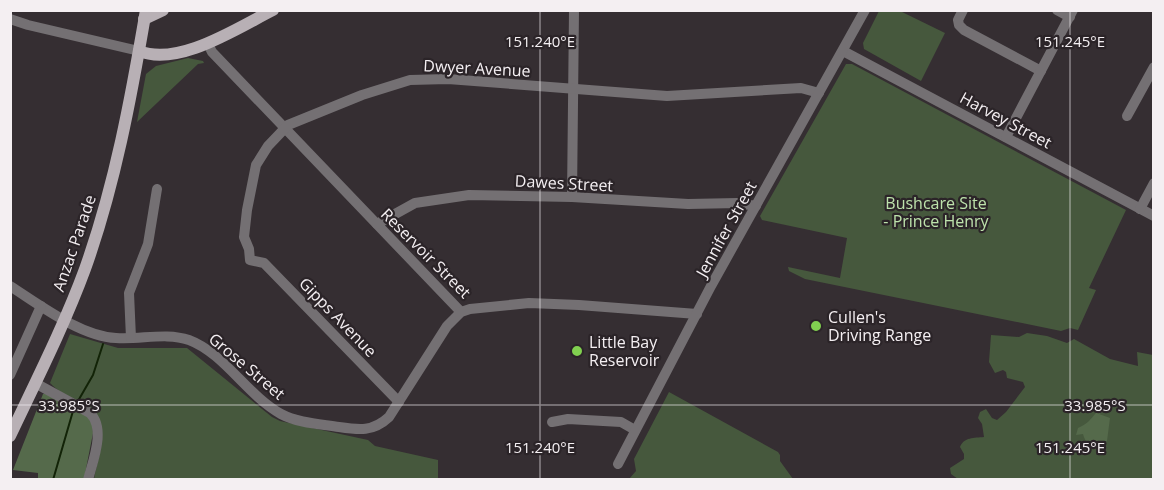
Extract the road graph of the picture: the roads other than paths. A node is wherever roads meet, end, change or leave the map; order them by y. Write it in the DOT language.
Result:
graph roads {
  1 [pos="164,10"];
  2 [pos="273,10"];
  3 [pos="574,10"];
  4 [pos="865,10"];
  5 [pos="963,10"];
  6 [pos="1057,10"];
  7 [pos="1072,14"];
  8 [pos="145,15"];
  9 [pos="10,19"];
  10 [pos="208,44"];
  11 [pos="139,51"];
  12 [pos="843,51"];
  13 [pos="166,56"];
  14 [pos="1154,67"];
  15 [pos="1041,71"];
  16 [pos="134,76"];
  17 [pos="573,90"];
  18 [pos="819,93"];
  19 [pos="1126,116"];
  20 [pos="284,128"];
  21 [pos="1006,137"];
  22 [pos="1154,183"];
  23 [pos="157,189"];
  24 [pos="572,197"];
  25 [pos="756,206"];
  26 [pos="1140,209"];
  27 [pos="1154,216"];
  28 [pos="377,224"];
  29 [pos="250,260"];
  30 [pos="10,286"];
  31 [pos="41,306"];
  32 [pos="462,312"];
  33 [pos="697,314"];
  34 [pos="64,320"];
  35 [pos="131,338"];
  36 [pos="10,375"];
  37 [pos="35,383"];
  38 [pos="399,402"];
  39 [pos="552,422"];
  40 [pos="635,430"];
  41 [pos="10,436"];
  42 [pos="618,464"];
  43 [pos="88,480"];
  1 -- 8 [label="main road, Anzac Parade"];
  2 -- 10 [label="main road"];
  3 -- 17 [label="street"];
  4 -- 12 [label="street, Jennifer Street"];
  5 -- 15 [label="street"];
  6 -- 7 [label="street"];
  7 -- 15 [label="street"];
  8 -- 11 [label="main road, Anzac Parade"];
  9 -- 11 [label="street"];
  10 -- 13 [label="main road"];
  10 -- 20 [label="street, Reservoir Street"];
  11 -- 13 [label="main road"];
  11 -- 16 [label="main road, Anzac Parade"];
  12 -- 18 [label="street, Jennifer Street"];
  12 -- 21 [label="street, Harvey Street"];
  13 -- 16 [label="main road"];
  14 -- 19 [label="street"];
  15 -- 21 [label="street"];
  16 -- 34 [label="main road, Anzac Parade"];
  17 -- 18 [label="street, Dwyer Avenue"];
  17 -- 20 [label="street, Dwyer Avenue"];
  17 -- 24 [label="street"];
  18 -- 25 [label="street, Jennifer Street"];
  20 -- 28 [label="street, Reservoir Street"];
  20 -- 29 [label="street, Dwyer Avenue"];
  21 -- 26 [label="street, Harvey Street"];
  22 -- 26 [label="street"];
  23 -- 35 [label="street"];
  24 -- 25 [label="street, Dawes Street"];
  24 -- 28 [label="street, Dawes Street"];
  25 -- 33 [label="street, Jennifer Street"];
  26 -- 27 [label="street, Harvey Street"];
  28 -- 32 [label="street, Reservoir Street"];
  29 -- 38 [label="street, Gipps Avenue"];
  30 -- 31 [label="street, Grose Street"];
  31 -- 34 [label="street, Grose Street"];
  31 -- 36 [label="street"];
  32 -- 33 [label="street, Reservoir Street"];
  32 -- 38 [label="street, Grose Street"];
  33 -- 40 [label="street, Jennifer Street"];
  34 -- 35 [label="street, Grose Street"];
  34 -- 37 [label="main road, Anzac Parade"];
  35 -- 38 [label="street, Grose Street"];
  37 -- 41 [label="main road, Anzac Parade"];
  37 -- 43 [label="street"];
  39 -- 40 [label="street"];
  40 -- 42 [label="street, Jennifer Street"];
}
